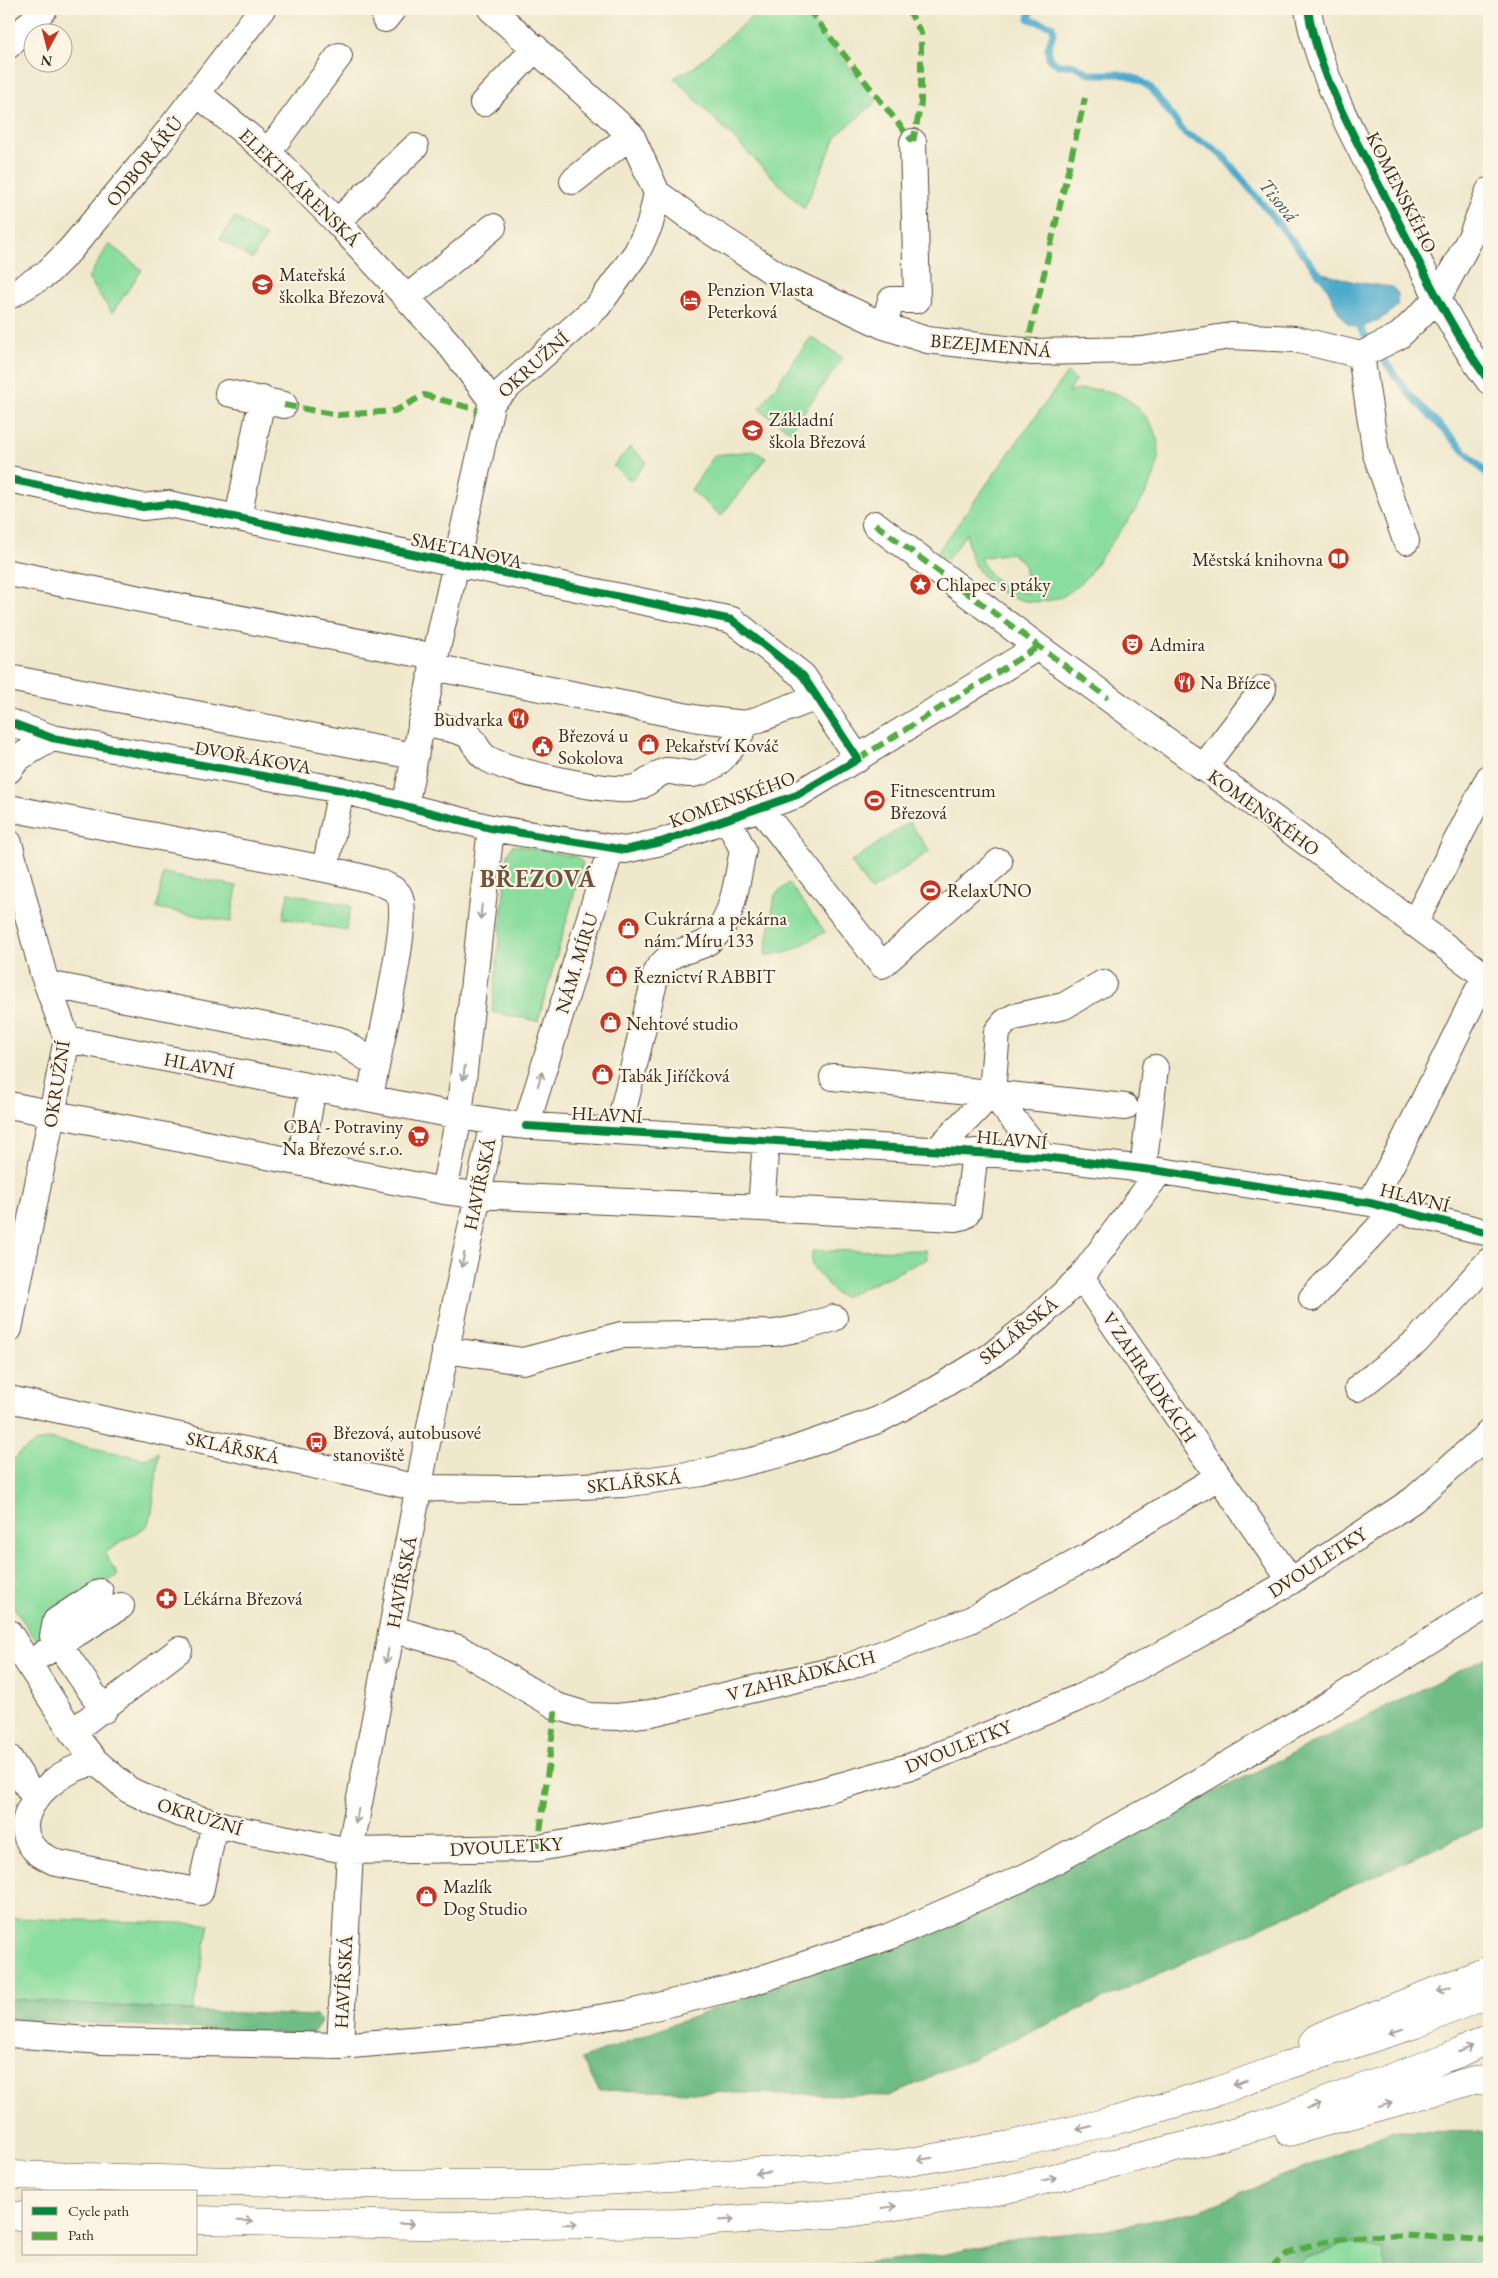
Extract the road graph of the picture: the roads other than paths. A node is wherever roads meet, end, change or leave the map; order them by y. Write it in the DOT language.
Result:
graph roads {
  1 [pos="44,9"];
  2 [pos="262,9"];
  3 [pos="491,9"];
  4 [pos="1308,9"];
  5 [pos="9,45"];
  6 [pos="536,48"];
  7 [pos="339,56"];
  8 [pos="198,94"];
  9 [pos="483,103"];
  10 [pos="632,136"];
  11 [pos="913,142"];
  12 [pos="415,147"];
  13 [pos="268,152"];
  14 [pos="573,181"];
  15 [pos="1489,191"];
  16 [pos="657,193"];
  17 [pos="337,222"];
  18 [pos="493,227"];
  19 [pos="11,293"];
  20 [pos="408,297"];
  21 [pos="1438,298"];
  22 [pos="884,326"];
  23 [pos="1361,355"];
  24 [pos="1489,381"];
  25 [pos="228,393"];
  26 [pos="492,401"];
  27 [pos="9,479"];
  28 [pos="238,518"];
  29 [pos="875,524"];
  30 [pos="1406,541"];
  31 [pos="455,564"];
  32 [pos="9,573"];
  33 [pos="1038,648"];
  34 [pos="434,662"];
  35 [pos="9,678"];
  36 [pos="1263,689"];
  37 [pos="817,697"];
  38 [pos="9,722"];
  39 [pos="421,724"];
  40 [pos="746,724"];
  41 [pos="52,738"];
  42 [pos="414,756"];
  43 [pos="858,759"];
  44 [pos="1204,768"];
  45 [pos="9,770"];
  46 [pos="1489,778"];
  47 [pos="341,790"];
  48 [pos="405,806"];
  49 [pos="9,808"];
  50 [pos="760,808"];
  51 [pos="728,820"];
  52 [pos="491,828"];
  53 [pos="9,843"];
  54 [pos="611,849"];
  55 [pos="1000,862"];
  56 [pos="325,869"];
  57 [pos="1414,924"];
  58 [pos="1487,978"];
  59 [pos="47,984"];
  60 [pos="1103,984"];
  61 [pos="67,1039"];
  62 [pos="375,1063"];
  63 [pos="1155,1068"];
  64 [pos="833,1077"];
  65 [pos="313,1087"];
  66 [pos="992,1093"];
  67 [pos="370,1098"];
  68 [pos="9,1106"];
  69 [pos="1125,1107"];
  70 [pos="53,1113"];
  71 [pos="459,1116"];
  72 [pos="493,1122"];
  73 [pos="526,1126"];
  74 [pos="618,1131"];
  75 [pos="766,1140"];
  76 [pos="936,1150"];
  77 [pos="975,1152"];
  78 [pos="1044,1158"];
  79 [pos="300,1162"];
  80 [pos="1151,1170"];
  81 [pos="444,1191"];
  82 [pos="476,1195"];
  83 [pos="1382,1205"];
  84 [pos="762,1208"];
  85 [pos="1486,1225"];
  86 [pos="1489,1261"];
  87 [pos="1080,1277"];
  88 [pos="11,1298"];
  89 [pos="1312,1298"];
  90 [pos="834,1318"];
  91 [pos="9,1329"];
  92 [pos="445,1350"];
  93 [pos="1358,1388"];
  94 [pos="9,1399"];
  95 [pos="1489,1433"];
  96 [pos="1218,1477"];
  97 [pos="419,1488"];
  98 [pos="1291,1581"];
  99 [pos="100,1592"];
  100 [pos="1489,1604"];
  101 [pos="121,1606"];
  102 [pos="392,1629"];
  103 [pos="9,1633"];
  104 [pos="58,1645"];
  105 [pos="179,1650"];
  106 [pos="27,1662"];
  107 [pos="104,1710"];
  108 [pos="72,1732"];
  109 [pos="9,1758"];
  110 [pos="96,1762"];
  111 [pos="35,1798"];
  112 [pos="215,1823"];
  113 [pos="350,1851"];
  114 [pos="1489,1970"];
  115 [pos="1489,1992"];
  116 [pos="9,2034"];
  117 [pos="1489,2038"];
  118 [pos="340,2046"];
  119 [pos="1286,2066"];
  120 [pos="1489,2081"];
  121 [pos="1201,2142"];
  122 [pos="9,2175"];
  123 [pos="9,2216"];
  124 [pos="22,2216"];
  125 [pos="198,2220"];
  1 -- 5 [label="street"];
  2 -- 8 [label="street, ODBORÁŘŮ"];
  3 -- 6 [label="street"];
  4 -- 21 [label="street, KOMENSKÉHO"];
  6 -- 9 [label="street"];
  6 -- 10 [label="street"];
  7 -- 13 [label="street"];
  8 -- 13 [label="street, ELEKTRÁRENSKÁ"];
  8 -- 19 [label="street, ODBORÁŘŮ"];
  10 -- 14 [label="street"];
  10 -- 16 [label="street"];
  11 -- 22 [label="street"];
  12 -- 17 [label="street"];
  13 -- 17 [label="street, ELEKTRÁRENSKÁ"];
  15 -- 21 [label="street"];
  16 -- 22 [label="street, BEZEJMENNÁ"];
  16 -- 26 [label="street, OKRUŽNÍ"];
  17 -- 20 [label="street, ELEKTRÁRENSKÁ"];
  18 -- 20 [label="street"];
  20 -- 26 [label="street, ELEKTRÁRENSKÁ"];
  21 -- 23 [label="street"];
  21 -- 24 [label="street, KOMENSKÉHO"];
  22 -- 23 [label="street, BEZEJMENNÁ"];
  23 -- 30 [label="street"];
  25 -- 28 [label="street"];
  26 -- 31 [label="street, OKRUŽNÍ"];
  27 -- 28 [label="street, SMETANOVA"];
  28 -- 31 [label="street, SMETANOVA"];
  29 -- 33 [label="street, KOMENSKÉHO"];
  31 -- 34 [label="street, OKRUŽNÍ"];
  31 -- 37 [label="street, SMETANOVA"];
  32 -- 34 [label="street"];
  33 -- 43 [label="street, KOMENSKÉHO"];
  33 -- 44 [label="street, KOMENSKÉHO"];
  34 -- 39 [label="street, OKRUŽNÍ"];
  34 -- 40 [label="street"];
  35 -- 42 [label="street"];
  36 -- 44 [label="street"];
  37 -- 40 [label="street"];
  37 -- 43 [label="street, SMETANOVA"];
  38 -- 41 [label="street, DVOŘÁKOVA"];
  39 -- 40 [label="street"];
  39 -- 42 [label="street, OKRUŽNÍ"];
  41 -- 45 [label="street"];
  41 -- 47 [label="street, DVOŘÁKOVA"];
  42 -- 48 [label="street, OKRUŽNÍ"];
  43 -- 50 [label="street, KOMENSKÉHO"];
  44 -- 57 [label="street, KOMENSKÉHO"];
  46 -- 57 [label="street"];
  47 -- 48 [label="street, DVOŘÁKOVA"];
  47 -- 56 [label="street"];
  48 -- 52 [label="street, DVOŘÁKOVA"];
  49 -- 56 [label="street"];
  50 -- 51 [label="street, KOMENSKÉHO"];
  50 -- 55 [label="street"];
  51 -- 54 [label="street, KOMENSKÉHO"];
  51 -- 74 [label="street"];
  52 -- 54 [label="street"];
  52 -- 71 [label="street, one-way"];
  53 -- 59 [label="street, OKRUŽNÍ"];
  73 -- 54 [label="street, NÁM. MÍRU, one-way"];
  56 -- 62 [label="street"];
  57 -- 58 [label="street, KOMENSKÉHO"];
  58 -- 83 [label="street"];
  59 -- 61 [label="street, OKRUŽNÍ"];
  59 -- 62 [label="street"];
  60 -- 66 [label="street"];
  61 -- 65 [label="street, HLAVNÍ"];
  61 -- 70 [label="street, OKRUŽNÍ"];
  62 -- 67 [label="street"];
  63 -- 80 [label="street"];
  64 -- 66 [label="street"];
  65 -- 67 [label="street, HLAVNÍ"];
  65 -- 79 [label="street"];
  66 -- 69 [label="street"];
  66 -- 76 [label="street"];
  66 -- 78 [label="street"];
  67 -- 71 [label="street, HLAVNÍ"];
  68 -- 70 [label="street"];
  70 -- 79 [label="street"];
  70 -- 88 [label="street, OKRUŽNÍ"];
  71 -- 72 [label="street, HLAVNÍ"];
  71 -- 81 [label="street"];
  72 -- 73 [label="street, HLAVNÍ"];
  72 -- 82 [label="street, HAVÍŘSKÁ"];
  73 -- 74 [label="street, HLAVNÍ"];
  74 -- 75 [label="street, HLAVNÍ"];
  75 -- 76 [label="street, HLAVNÍ"];
  75 -- 84 [label="street"];
  76 -- 77 [label="street, HLAVNÍ"];
  77 -- 78 [label="street, HLAVNÍ"];
  77 -- 84 [label="street"];
  78 -- 80 [label="street, HLAVNÍ"];
  79 -- 81 [label="street"];
  80 -- 83 [label="street, HLAVNÍ"];
  80 -- 87 [label="street, SKLÁŘSKÁ"];
  81 -- 82 [label="street"];
  82 -- 84 [label="street"];
  82 -- 92 [label="street, HAVÍŘSKÁ, one-way"];
  83 -- 85 [label="street, HLAVNÍ"];
  83 -- 89 [label="street"];
  86 -- 93 [label="street"];
  87 -- 96 [label="street, V ZAHRÁDKÁCH"];
  87 -- 97 [label="street, SKLÁŘSKÁ"];
  88 -- 91 [label="street, OKRUŽNÍ"];
  90 -- 92 [label="street"];
  92 -- 97 [label="street, HAVÍŘSKÁ"];
  94 -- 97 [label="street, SKLÁŘSKÁ"];
  95 -- 98 [label="street, DVOULETKY"];
  96 -- 98 [label="street, V ZAHRÁDKÁCH"];
  96 -- 102 [label="street, V ZAHRÁDKÁCH"];
  97 -- 102 [label="street, HAVÍŘSKÁ"];
  98 -- 113 [label="street, DVOULETKY"];
  99 -- 104 [label="street"];
  100 -- 118 [label="street"];
  101 -- 104 [label="street"];
  102 -- 113 [label="street, HAVÍŘSKÁ, one-way"];
  103 -- 106 [label="street, OKRUŽNÍ"];
  104 -- 106 [label="street"];
  104 -- 107 [label="street"];
  105 -- 107 [label="street"];
  106 -- 108 [label="street, OKRUŽNÍ"];
  107 -- 108 [label="street"];
  108 -- 110 [label="street, OKRUŽNÍ"];
  109 -- 111 [label="street"];
  110 -- 111 [label="street"];
  110 -- 112 [label="street, OKRUŽNÍ"];
  111 -- 112 [label="street"];
  112 -- 113 [label="street, OKRUŽNÍ"];
  113 -- 118 [label="street, HAVÍŘSKÁ"];
  114 -- 119 [label="highway, one-way"];
  115 -- 119 [label="highway, one-way"];
  116 -- 118 [label="street"];
  121 -- 117 [label="highway, one-way"];
  119 -- 122 [label="highway, one-way"];
  121 -- 120 [label="highway, one-way"];
  125 -- 121 [label="highway, one-way"];
  123 -- 124 [label="highway"];
}
